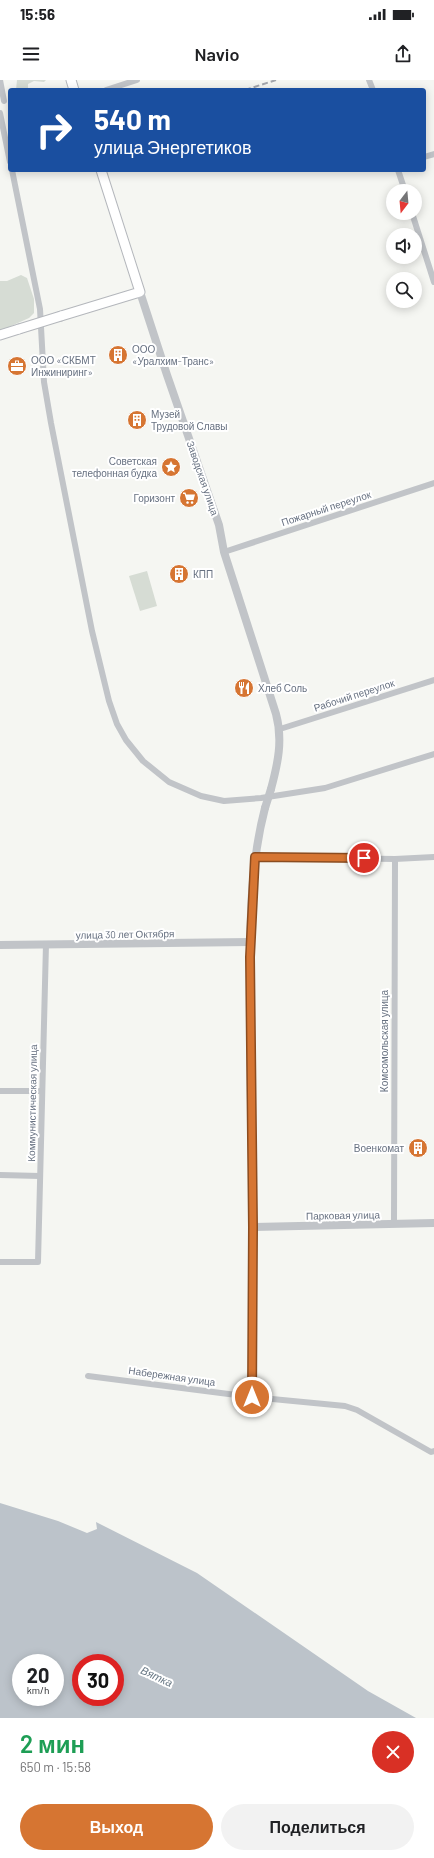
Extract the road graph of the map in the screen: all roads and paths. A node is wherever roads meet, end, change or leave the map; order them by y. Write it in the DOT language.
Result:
graph roads {
  1 [pos="0,80"];
  2 [pos="137,80"];
  3 [pos="112,88"];
  4 [pos="4,101"];
  5 [pos="0,114"];
  6 [pos="8,152"];
  7 [pos="12,172"];
  8 [pos="102,172"];
  9 [pos="399,172"];
  10 [pos="403,184"];
  11 [pos="414,220"];
  12 [pos="434,282"];
  13 [pos="140,292"];
  14 [pos="0,335"];
  15 [pos="434,483"];
  16 [pos="224,552"];
  17 [pos="434,680"];
  18 [pos="280,729"];
  19 [pos="434,754"];
  20 [pos="255,857"];
  21 [pos="434,857"];
  22 [pos="395,859"];
  23 [pos="250,942"];
  24 [pos="46,944"];
  25 [pos="0,945"];
  26 [pos="42,1091"];
  27 [pos="0,1092"];
  28 [pos="0,1175"];
  29 [pos="40,1176"];
  30 [pos="434,1223"];
  31 [pos="394,1224"];
  32 [pos="253,1227"];
  33 [pos="0,1262"];
  34 [pos="88,1376"];
  35 [pos="252,1397"];
  36 [pos="434,1451"];
  1 -- 4 [label="street"];
  2 -- 3 [label="street"];
  5 -- 6 [label="street"];
  7 -- 19 [label="street"];
  8 -- 13 [label="main road, Заводская улица"];
  9 -- 10 [label="street"];
  11 -- 12 [label="street"];
  13 -- 14 [label="main road, bridge"];
  13 -- 16 [label="street, Заводская улица"];
  15 -- 16 [label="street, Пожарный переулок"];
  16 -- 18 [label="street, Заводская улица"];
  17 -- 18 [label="street, Рабочий переулок"];
  18 -- 20 [label="street, Заводская улица, bridge"];
  20 -- 22 [label="street"];
  20 -- 23 [label="street, Заводская улица"];
  21 -- 22 [label="street"];
  22 -- 31 [label="street, Комсомольская улица"];
  23 -- 24 [label="street, улица 30 лет Октября"];
  23 -- 32 [label="street, Заводская улица"];
  24 -- 25 [label="street, улица 30 лет Октября"];
  24 -- 26 [label="street, Коммунистическая улица"];
  26 -- 27 [label="street"];
  26 -- 29 [label="street, Коммунистическая улица"];
  28 -- 29 [label="street"];
  29 -- 33 [label="street, Коммунистическая улица"];
  30 -- 31 [label="street, Парковая улица"];
  31 -- 32 [label="street, Парковая улица"];
  32 -- 35 [label="street"];
  34 -- 35 [label="street, Набережная улица"];
  35 -- 36 [label="street, Набережная улица"];
}
